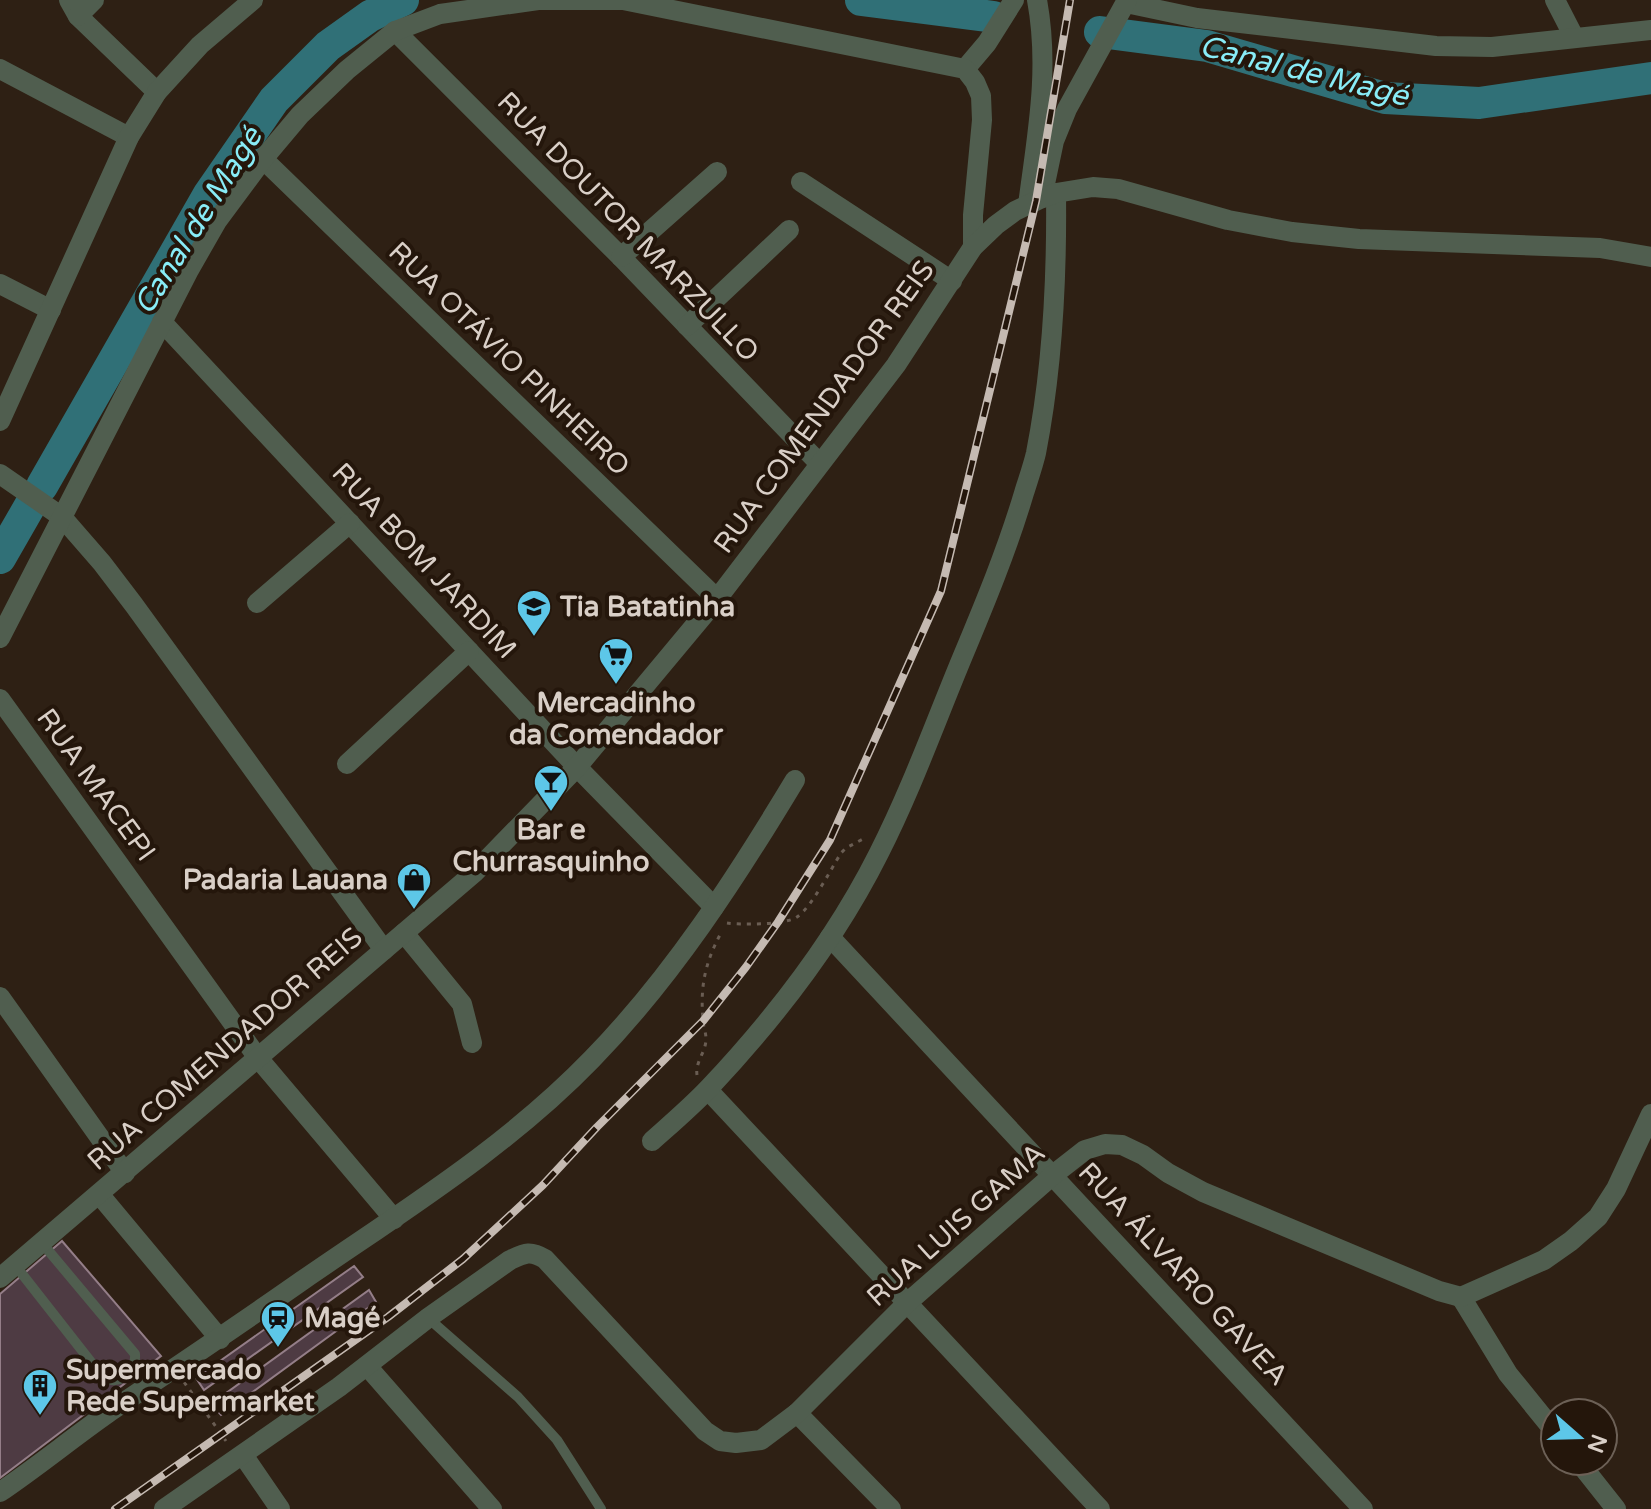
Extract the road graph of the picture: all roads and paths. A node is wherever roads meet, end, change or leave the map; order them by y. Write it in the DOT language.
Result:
graph roads {
  1 [pos="94,0"];
  2 [pos="253,0"];
  3 [pos="1014,0"];
  4 [pos="1037,0"];
  5 [pos="1555,0"];
  6 [pos="1127,1"];
  7 [pos="73,8"];
  8 [pos="1651,30"];
  9 [pos="395,31"];
  10 [pos="1574,37"];
  11 [pos="0,69"];
  12 [pos="965,69"];
  13 [pos="157,92"];
  14 [pos="129,137"];
  15 [pos="263,159"];
  16 [pos="717,172"];
  17 [pos="801,182"];
  18 [pos="1042,199"];
  19 [pos="789,230"];
  20 [pos="973,247"];
  21 [pos="621,257"];
  22 [pos="1651,257"];
  23 [pos="952,281"];
  24 [pos="0,284"];
  25 [pos="51,310"];
  26 [pos="162,322"];
  27 [pos="687,326"];
  28 [pos="0,421"];
  29 [pos="819,463"];
  30 [pos="0,474"];
  31 [pos="62,517"];
  32 [pos="350,523"];
  33 [pos="717,599"];
  34 [pos="257,603"];
  35 [pos="0,638"];
  36 [pos="469,651"];
  37 [pos="0,699"];
  38 [pos="347,764"];
  39 [pos="577,767"];
  40 [pos="795,780"];
  41 [pos="865,838"];
  42 [pos="720,915"];
  43 [pos="404,933"];
  44 [pos="830,937"];
  45 [pos="384,950"];
  46 [pos="0,997"];
  47 [pos="472,1043"];
  48 [pos="258,1058"];
  49 [pos="708,1090"];
  50 [pos="1651,1114"];
  51 [pos="652,1141"];
  52 [pos="125,1173"];
  53 [pos="1053,1175"];
  54 [pos="99,1194"];
  55 [pos="394,1219"];
  56 [pos="42,1243"];
  57 [pos="7,1272"];
  58 [pos="1461,1297"];
  59 [pos="907,1303"];
  60 [pos="428,1318"];
  61 [pos="220,1339"];
  62 [pos="367,1366"];
  63 [pos="179,1376"];
  64 [pos="1539,1412"];
  65 [pos="797,1413"];
  66 [pos="238,1453"];
  67 [pos="1591,1477"];
  68 [pos="0,1492"];
  69 [pos="164,1509"];
  70 [pos="280,1509"];
  71 [pos="492,1509"];
  72 [pos="601,1509"];
  73 [pos="891,1509"];
  74 [pos="1100,1509"];
  75 [pos="1363,1509"];
  76 [pos="1616,1509"];
  1 -- 7 [label="street"];
  2 -- 13 [label="street"];
  3 -- 12 [label="street"];
  4 -- 18 [label="street"];
  5 -- 10 [label="street"];
  6 -- 10 [label="street"];
  6 -- 18 [label="street"];
  7 -- 13 [label="street"];
  8 -- 10 [label="street"];
  9 -- 12 [label="street"];
  9 -- 15 [label="street"];
  9 -- 21 [label="street, RUA DOUTOR MARZULLO"];
  11 -- 14 [label="street"];
  12 -- 20 [label="street"];
  13 -- 14 [label="street"];
  14 -- 25 [label="street"];
  15 -- 26 [label="street"];
  15 -- 33 [label="street, RUA OTÁVIO PINHEIRO"];
  16 -- 21 [label="street"];
  17 -- 23 [label="street"];
  18 -- 20 [label="street, RUA COMENDADOR REIS"];
  18 -- 22 [label="street, RUA COMENDADOR REIS"];
  18 -- 44 [label="street"];
  19 -- 27 [label="street"];
  20 -- 23 [label="street, RUA COMENDADOR REIS"];
  21 -- 27 [label="street, RUA DOUTOR MARZULLO"];
  23 -- 29 [label="street, RUA COMENDADOR REIS"];
  24 -- 25 [label="street"];
  25 -- 28 [label="street"];
  26 -- 31 [label="street"];
  26 -- 32 [label="street, RUA BOM JARDIM"];
  27 -- 29 [label="street, RUA DOUTOR MARZULLO"];
  29 -- 33 [label="street, RUA COMENDADOR REIS"];
  30 -- 31 [label="street"];
  31 -- 35 [label="street"];
  31 -- 45 [label="street"];
  32 -- 34 [label="street"];
  32 -- 36 [label="street, RUA BOM JARDIM"];
  33 -- 39 [label="street, RUA COMENDADOR REIS"];
  36 -- 38 [label="street"];
  36 -- 39 [label="street, RUA BOM JARDIM"];
  37 -- 48 [label="street, RUA MACEPI"];
  39 -- 42 [label="street, RUA BOM JARDIM"];
  39 -- 43 [label="street, RUA COMENDADOR REIS"];
  40 -- 42 [label="street"];
  41 -- 42 [label="path"];
  42 -- 49 [label="path"];
  42 -- 55 [label="street"];
  43 -- 45 [label="street, RUA COMENDADOR REIS"];
  43 -- 47 [label="street"];
  44 -- 49 [label="street"];
  44 -- 53 [label="street, RUA ÁLVARO GAVEA"];
  45 -- 48 [label="street, RUA COMENDADOR REIS"];
  46 -- 52 [label="street"];
  48 -- 52 [label="street, RUA COMENDADOR REIS"];
  48 -- 55 [label="street, RUA MACEPI"];
  49 -- 51 [label="street"];
  49 -- 59 [label="street"];
  50 -- 58 [label="street"];
  52 -- 54 [label="street, RUA COMENDADOR REIS"];
  53 -- 58 [label="street, RUA LUIS GAMA"];
  53 -- 59 [label="street, RUA LUIS GAMA"];
  53 -- 75 [label="street, RUA ÁLVARO GAVEA"];
  54 -- 56 [label="street, RUA COMENDADOR REIS"];
  54 -- 61 [label="street"];
  55 -- 61 [label="street"];
  56 -- 57 [label="street, RUA COMENDADOR REIS"];
  56 -- 57 [label="lane"];
  58 -- 64 [label="street"];
  59 -- 65 [label="street, RUA LUIS GAMA"];
  59 -- 74 [label="street"];
  60 -- 62 [label="street, RUA LUIS GAMA"];
  60 -- 65 [label="street, RUA LUIS GAMA"];
  60 -- 72 [label="lane"];
  61 -- 68 [label="street"];
  62 -- 66 [label="street, RUA LUIS GAMA"];
  62 -- 71 [label="street"];
  63 -- 66 [label="path"];
  65 -- 73 [label="street"];
  66 -- 69 [label="street, RUA LUIS GAMA"];
  66 -- 70 [label="street"];
  67 -- 76 [label="street"];
}
